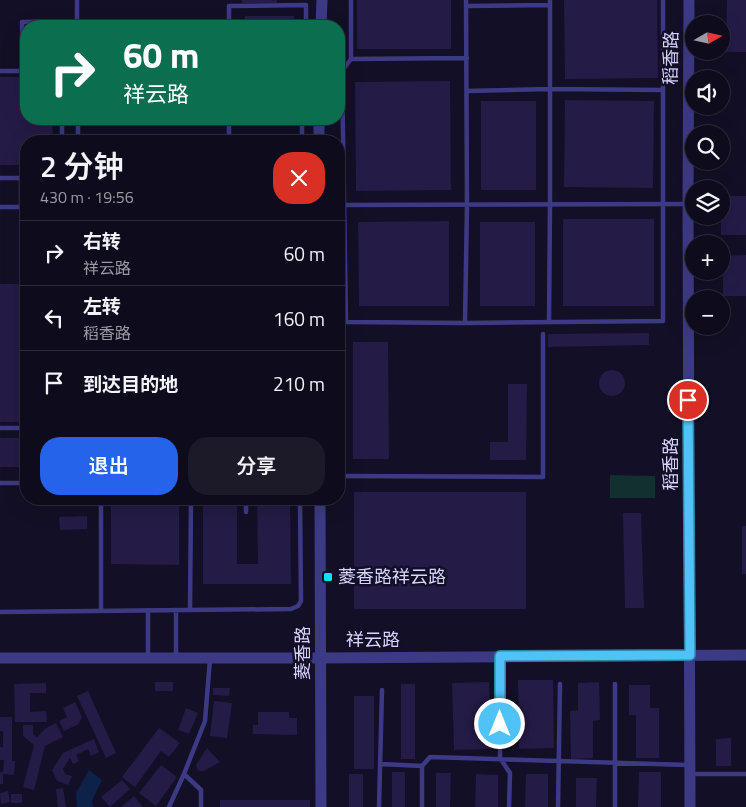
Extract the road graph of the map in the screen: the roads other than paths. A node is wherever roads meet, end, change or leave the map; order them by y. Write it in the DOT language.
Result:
graph roads {
  1 [pos="77,0"];
  2 [pos="322,0"];
  3 [pos="352,0"];
  4 [pos="663,0"];
  5 [pos="690,0"];
  6 [pos="550,2"];
  7 [pos="466,3"];
  8 [pos="77,20"];
  9 [pos="229,20"];
  10 [pos="306,20"];
  11 [pos="321,20"];
  12 [pos="467,58"];
  13 [pos="350,59"];
  14 [pos="345,66"];
  15 [pos="20,71"];
  16 [pos="0,72"];
  17 [pos="550,89"];
  18 [pos="663,90"];
  19 [pos="467,91"];
  20 [pos="0,178"];
  21 [pos="20,178"];
  22 [pos="688,180"];
  23 [pos="662,204"];
  24 [pos="685,204"];
  25 [pos="345,205"];
  26 [pos="466,205"];
  27 [pos="550,205"];
  28 [pos="0,207"];
  29 [pos="20,207"];
  30 [pos="688,225"];
  31 [pos="345,293"];
  32 [pos="549,322"];
  33 [pos="465,323"];
  34 [pos="543,334"];
  35 [pos="0,428"];
  36 [pos="20,428"];
  37 [pos="345,476"];
  38 [pos="0,483"];
  39 [pos="20,483"];
  40 [pos="101,505"];
  41 [pos="191,505"];
  42 [pos="246,505"];
  43 [pos="300,505"];
  44 [pos="320,505"];
  45 [pos="246,512"];
  46 [pos="148,610"];
  47 [pos="176,610"];
  48 [pos="190,610"];
  49 [pos="101,611"];
  50 [pos="0,612"];
  51 [pos="690,655"];
  52 [pos="746,655"];
  53 [pos="500,656"];
  54 [pos="176,657"];
  55 [pos="0,658"];
  56 [pos="148,658"];
  57 [pos="210,658"];
  58 [pos="321,658"];
  59 [pos="560,684"];
  60 [pos="615,684"];
  61 [pos="382,690"];
  62 [pos="500,758"];
  63 [pos="559,760"];
  64 [pos="615,762"];
  65 [pos="380,764"];
  66 [pos="422,766"];
  67 [pos="690,769"];
  68 [pos="184,774"];
  69 [pos="746,774"];
  70 [pos="169,807"];
  71 [pos="201,807"];
  72 [pos="321,807"];
  73 [pos="379,807"];
  74 [pos="422,807"];
  75 [pos="509,807"];
  76 [pos="558,807"];
  77 [pos="615,807"];
  78 [pos="690,807"];
  1 -- 8 [label="lane"];
  2 -- 11 [label="street"];
  3 -- 13 [label="lane"];
  4 -- 18 [label="lane"];
  5 -- 22 [label="street, 稻香路"];
  6 -- 7 [label="lane"];
  6 -- 17 [label="lane"];
  7 -- 12 [label="lane"];
  9 -- 10 [label="lane"];
  12 -- 13 [label="lane"];
  12 -- 19 [label="lane"];
  13 -- 14 [label="lane"];
  15 -- 16 [label="lane"];
  17 -- 18 [label="lane"];
  17 -- 19 [label="lane"];
  17 -- 27 [label="lane"];
  18 -- 23 [label="lane"];
  19 -- 26 [label="lane"];
  20 -- 21 [label="lane"];
  23 -- 24 [label="lane"];
  23 -- 27 [label="lane"];
  23 -- 32 [label="lane"];
  25 -- 26 [label="lane"];
  26 -- 27 [label="lane"];
  26 -- 33 [label="lane"];
  27 -- 32 [label="lane"];
  28 -- 29 [label="lane"];
  30 -- 51 [label="street, 稻香路"];
  31 -- 33 [label="lane"];
  32 -- 33 [label="lane"];
  34 -- 37 [label="lane"];
  35 -- 36 [label="lane"];
  38 -- 39 [label="lane"];
  40 -- 49 [label="lane"];
  41 -- 48 [label="lane"];
  42 -- 45 [label="lane"];
  43 -- 48 [label="lane"];
  44 -- 58 [label="street, 菱香路"];
  46 -- 47 [label="lane"];
  46 -- 49 [label="lane"];
  46 -- 56 [label="lane"];
  47 -- 48 [label="lane"];
  47 -- 54 [label="lane"];
  49 -- 50 [label="lane"];
  51 -- 52 [label="street, 祥云路"];
  51 -- 53 [label="street, 祥云路"];
  51 -- 67 [label="street, 稻香路"];
  53 -- 58 [label="street, 祥云路"];
  53 -- 62 [label="lane"];
  54 -- 56 [label="street, 祥云路"];
  54 -- 57 [label="street, 祥云路"];
  55 -- 56 [label="street, 祥云路"];
  57 -- 58 [label="street, 祥云路"];
  57 -- 68 [label="lane"];
  58 -- 72 [label="street, 菱香路"];
  59 -- 63 [label="lane"];
  60 -- 64 [label="lane"];
  61 -- 65 [label="lane"];
  62 -- 63 [label="lane"];
  62 -- 66 [label="lane"];
  62 -- 75 [label="lane"];
  63 -- 64 [label="lane"];
  63 -- 76 [label="lane"];
  64 -- 67 [label="lane"];
  64 -- 77 [label="lane"];
  65 -- 66 [label="lane"];
  65 -- 73 [label="lane"];
  66 -- 74 [label="lane"];
  67 -- 69 [label="lane"];
  67 -- 78 [label="street, 稻香路"];
  68 -- 70 [label="lane"];
  68 -- 71 [label="lane"];
}
